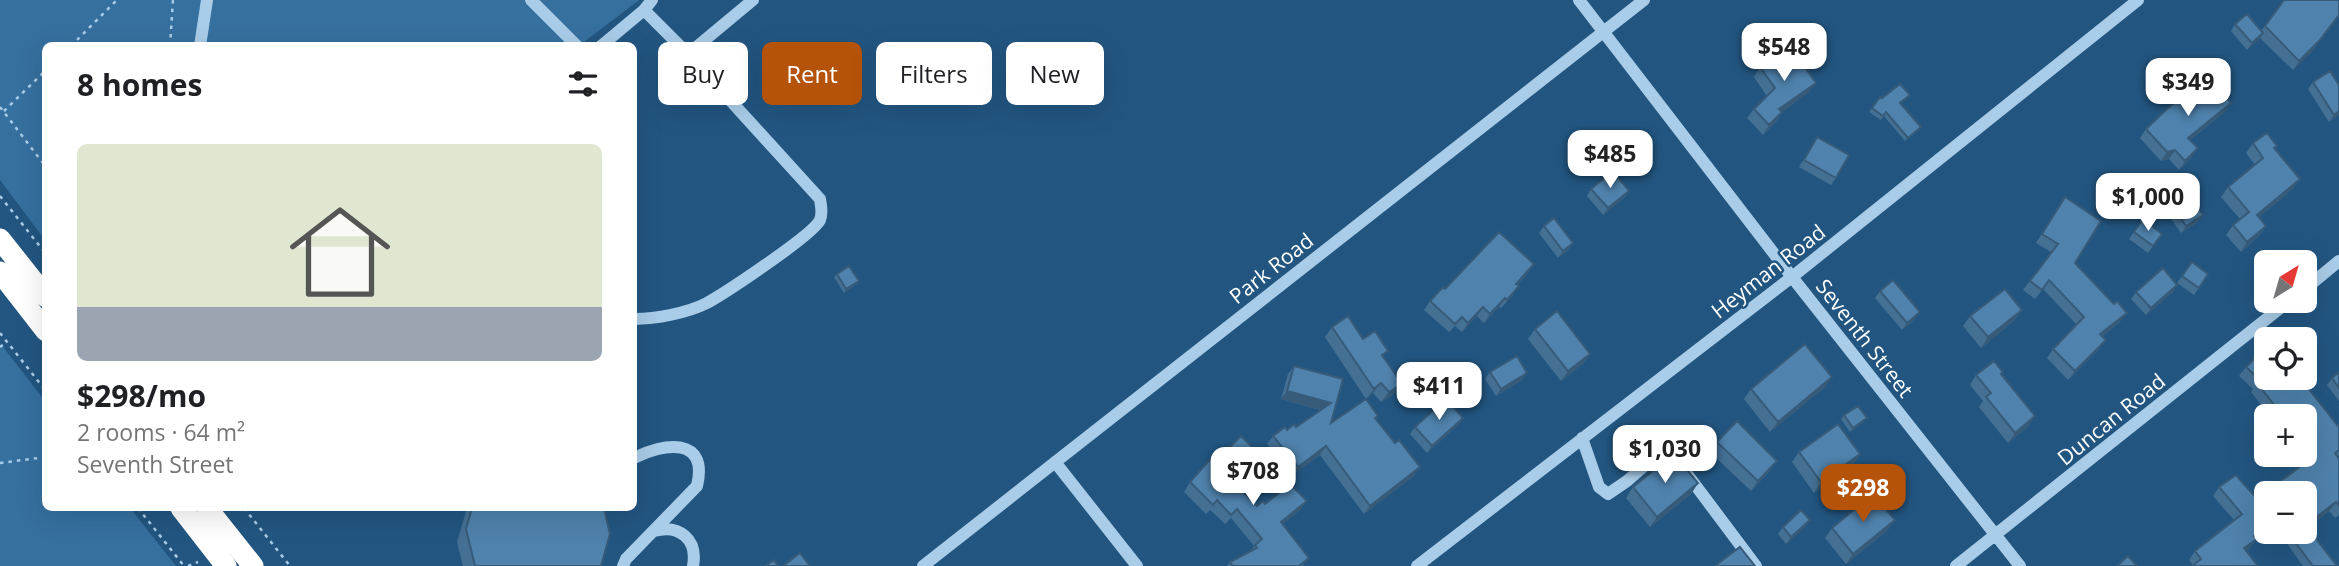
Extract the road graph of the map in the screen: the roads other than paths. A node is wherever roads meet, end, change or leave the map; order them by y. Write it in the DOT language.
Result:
graph roads {
  1 [pos="207,0"];
  2 [pos="531,0"];
  3 [pos="753,0"];
  4 [pos="1579,0"];
  5 [pos="1644,0"];
  6 [pos="2138,0"];
  7 [pos="648,5"];
  8 [pos="1604,31"];
  9 [pos="201,42"];
  10 [pos="574,42"];
  11 [pos="606,42"];
  12 [pos="678,42"];
  13 [pos="702,42"];
  14 [pos="734,105"];
  15 [pos="0,239"];
  16 [pos="2339,261"];
  17 [pos="0,272"];
  18 [pos="1792,277"];
  19 [pos="2317,279"];
  20 [pos="42,292"];
  21 [pos="2274,313"];
  22 [pos="637,319"];
  23 [pos="42,326"];
  24 [pos="1582,438"];
  25 [pos="637,457"];
  26 [pos="1055,462"];
  27 [pos="183,511"];
  28 [pos="209,511"];
  29 [pos="653,531"];
  30 [pos="1996,535"];
  31 [pos="226,566"];
  32 [pos="253,566"];
  33 [pos="623,566"];
  34 [pos="693,566"];
  35 [pos="923,566"];
  36 [pos="1137,566"];
  37 [pos="1417,566"];
  38 [pos="1756,566"];
  39 [pos="1956,566"];
  40 [pos="2020,566"];
  1 -- 9 [label="street"];
  2 -- 10 [label="street"];
  3 -- 13 [label="street"];
  4 -- 8 [label="street, Seventh Street"];
  5 -- 8 [label="street, Park Road"];
  6 -- 18 [label="street, Heyman Road"];
  7 -- 11 [label="street"];
  7 -- 12 [label="street"];
  8 -- 18 [label="street, Seventh Street"];
  8 -- 26 [label="street, Park Road"];
  14 -- 22 [label="street"];
  15 -- 20 [label="highway"];
  16 -- 19 [label="street"];
  17 -- 23 [label="highway"];
  18 -- 24 [label="street, Heyman Road"];
  18 -- 30 [label="street, Seventh Street"];
  21 -- 30 [label="street, Duncan Road"];
  24 -- 37 [label="street, Heyman Road"];
  24 -- 38 [label="street"];
  25 -- 29 [label="street"];
  26 -- 35 [label="street, Park Road"];
  26 -- 36 [label="street"];
  27 -- 31 [label="highway"];
  28 -- 32 [label="highway"];
  29 -- 33 [label="street"];
  29 -- 34 [label="street"];
  30 -- 39 [label="street, Duncan Road"];
  30 -- 40 [label="street, Seventh Street"];
}
